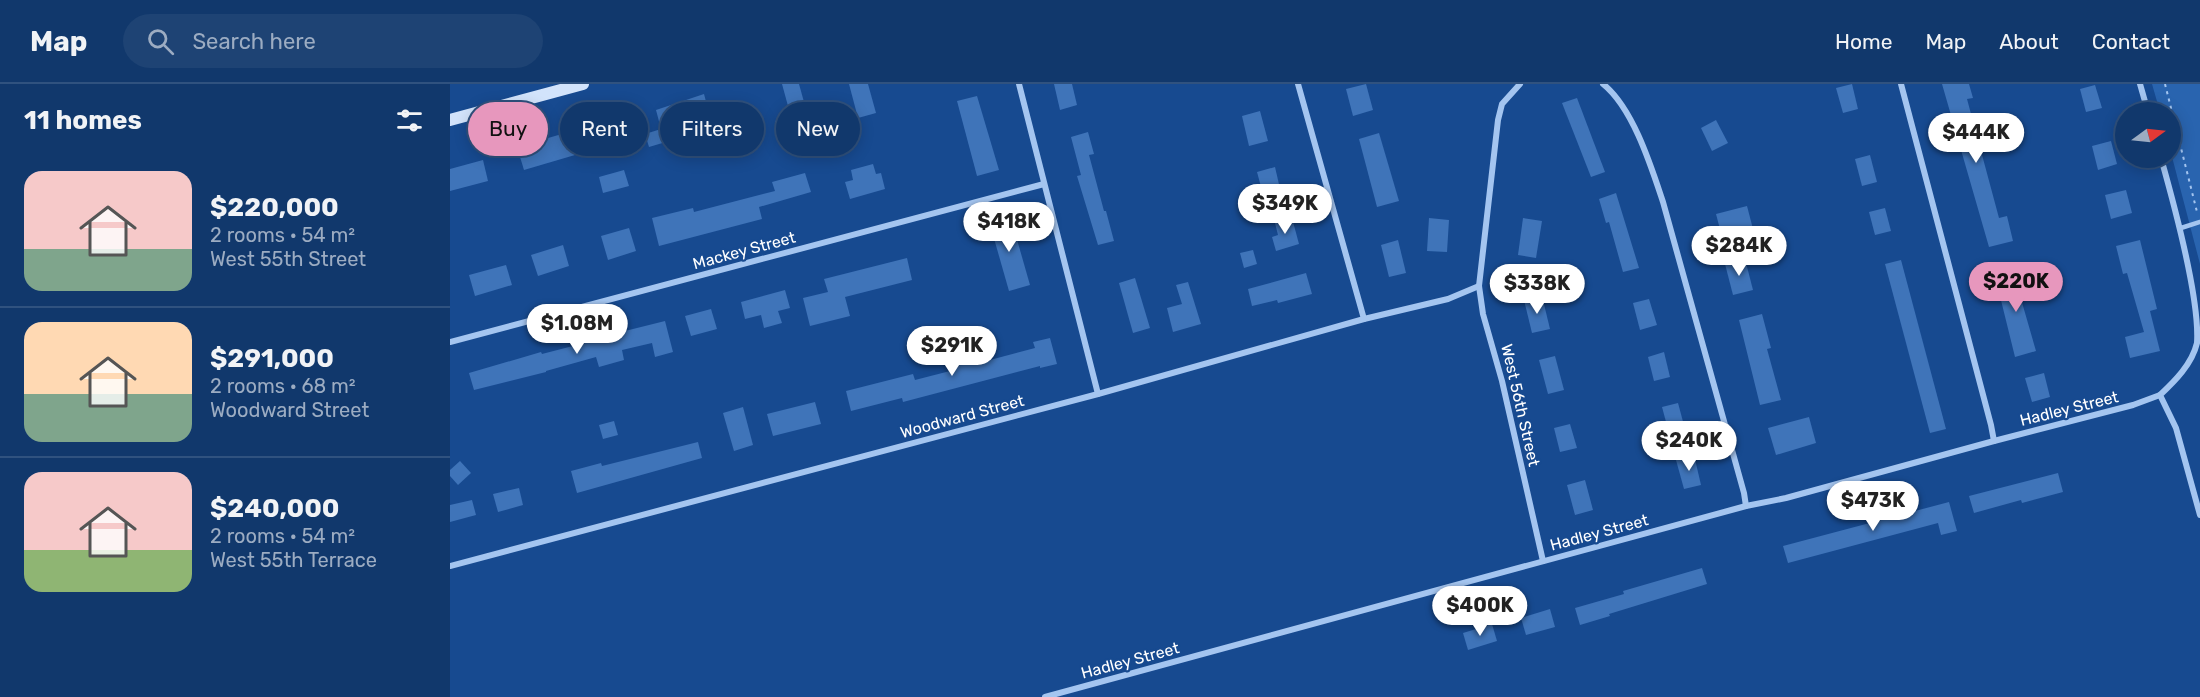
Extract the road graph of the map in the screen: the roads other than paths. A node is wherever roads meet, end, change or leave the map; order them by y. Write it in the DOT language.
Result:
graph roads {
  1 [pos="583,84"];
  2 [pos="1019,84"];
  3 [pos="1298,84"];
  4 [pos="1520,84"];
  5 [pos="1603,84"];
  6 [pos="1901,84"];
  7 [pos="2140,84"];
  8 [pos="2145,102"];
  9 [pos="450,120"];
  10 [pos="2164,168"];
  11 [pos="1044,184"];
  12 [pos="2200,222"];
  13 [pos="2181,228"];
  14 [pos="1479,286"];
  15 [pos="1364,319"];
  16 [pos="450,342"];
  17 [pos="1098,394"];
  18 [pos="2160,395"];
  19 [pos="1994,441"];
  20 [pos="1746,506"];
  21 [pos="2200,515"];
  22 [pos="1543,561"];
  23 [pos="450,566"];
  24 [pos="1045,697"];
  1 -- 9 [label="main road"];
  2 -- 11 [label="street"];
  3 -- 15 [label="street"];
  4 -- 14 [label="street, West 56th Street"];
  5 -- 20 [label="street"];
  6 -- 19 [label="street"];
  7 -- 8 [label="street"];
  10 -- 13 [label="street"];
  11 -- 16 [label="street, Mackey Street"];
  11 -- 17 [label="street"];
  12 -- 13 [label="lane"];
  13 -- 18 [label="street"];
  14 -- 15 [label="street, Woodward Street"];
  14 -- 22 [label="street, West 56th Street"];
  15 -- 17 [label="street, Woodward Street"];
  17 -- 23 [label="street, Woodward Street"];
  18 -- 19 [label="street, Hadley Street"];
  18 -- 21 [label="street"];
  19 -- 20 [label="street, Hadley Street"];
  20 -- 22 [label="street, Hadley Street"];
  22 -- 24 [label="street, Hadley Street"];
}
